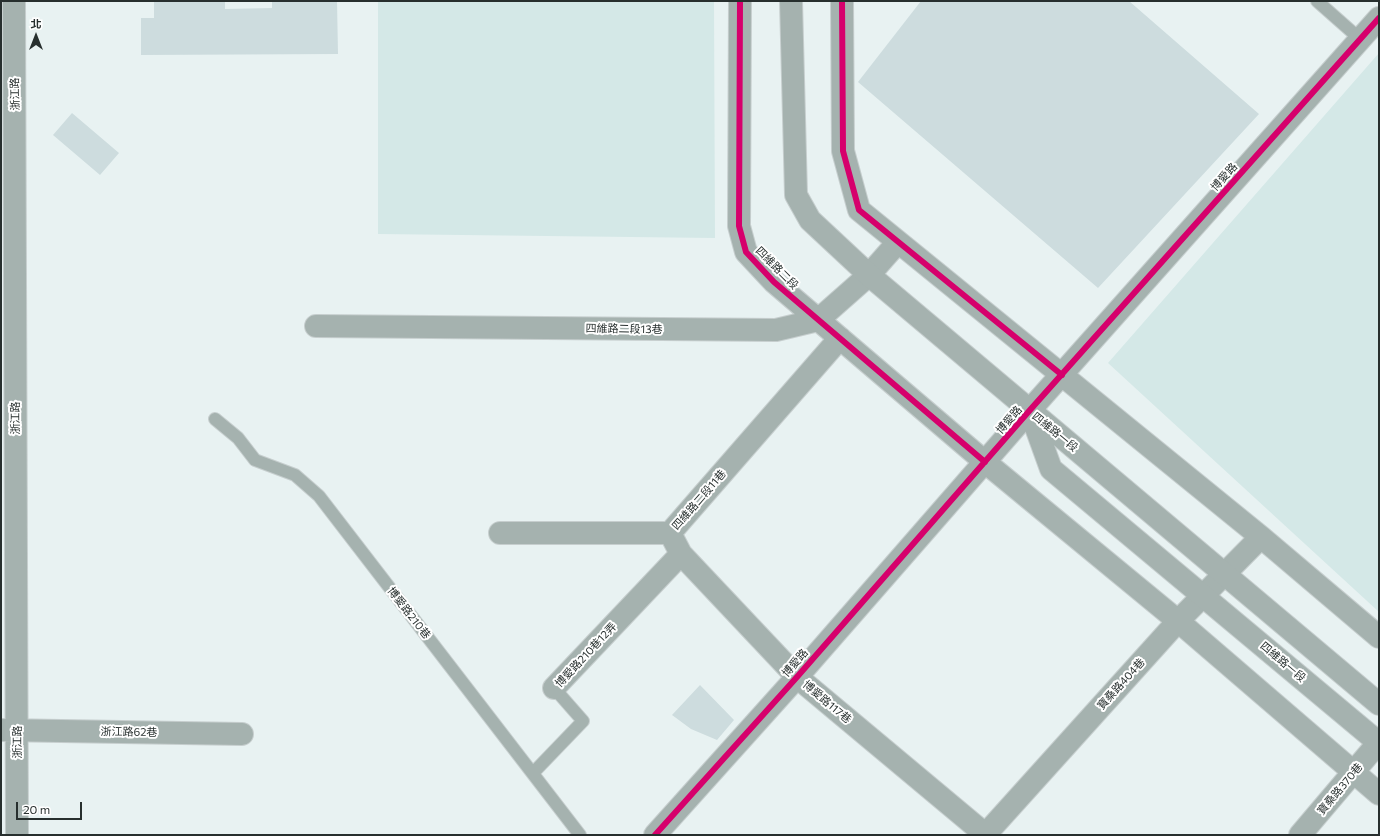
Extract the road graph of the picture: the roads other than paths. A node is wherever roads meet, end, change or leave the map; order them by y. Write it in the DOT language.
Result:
graph roads {
  1 [pos="14,1"];
  2 [pos="740,1"];
  3 [pos="791,1"];
  4 [pos="842,1"];
  5 [pos="1317,1"];
  6 [pos="1379,18"];
  7 [pos="1360,39"];
  8 [pos="8,114"];
  9 [pos="898,242"];
  10 [pos="869,275"];
  11 [pos="8,320"];
  12 [pos="818,320"];
  13 [pos="316,326"];
  14 [pos="840,338"];
  15 [pos="1062,376"];
  16 [pos="1030,410"];
  17 [pos="215,419"];
  18 [pos="985,462"];
  19 [pos="500,533"];
  20 [pos="670,533"];
  21 [pos="8,537"];
  22 [pos="1261,537"];
  23 [pos="681,554"];
  24 [pos="1225,574"];
  25 [pos="1204,595"];
  26 [pos="1178,621"];
  27 [pos="1379,637"];
  28 [pos="797,677"];
  29 [pos="554,688"];
  30 [pos="1379,704"];
  31 [pos="9,730"];
  32 [pos="242,734"];
  33 [pos="1379,742"];
  34 [pos="1354,772"];
  35 [pos="533,773"];
  36 [pos="1379,794"];
  37 [pos="17,835"];
  38 [pos="580,835"];
  39 [pos="654,835"];
  40 [pos="985,835"];
  41 [pos="1300,835"];
  1 -- 8 [label="street, 浙江路"];
  2 -- 12 [label="street, 四維路二段"];
  3 -- 10 [label="street"];
  4 -- 9 [label="street"];
  5 -- 7 [label="lane"];
  6 -- 7 [label="street, 博愛路"];
  7 -- 15 [label="street, 博愛路"];
  8 -- 11 [label="street, 浙江路"];
  9 -- 10 [label="street, 四維路二段13巷"];
  9 -- 15 [label="street"];
  10 -- 12 [label="street, 四維路二段13巷"];
  10 -- 16 [label="street"];
  11 -- 21 [label="street, 浙江路"];
  12 -- 13 [label="street, 四維路二段13巷"];
  12 -- 14 [label="street, 四維路二段"];
  14 -- 18 [label="street, 四維路二段"];
  14 -- 20 [label="street, 四維路二段11巷"];
  15 -- 16 [label="street, 博愛路"];
  15 -- 22 [label="street"];
  16 -- 18 [label="street, 博愛路"];
  16 -- 24 [label="street, 四維路一段"];
  16 -- 25 [label="street, 四維路一段"];
  17 -- 35 [label="lane, 博愛路210巷"];
  18 -- 26 [label="street"];
  18 -- 28 [label="street, 博愛路"];
  19 -- 20 [label="street, 四維路二段11巷"];
  20 -- 23 [label="street, 博愛路117巷"];
  21 -- 31 [label="street, 浙江路"];
  22 -- 24 [label="street, 寶桑路404巷"];
  22 -- 27 [label="street"];
  23 -- 28 [label="street, 博愛路117巷"];
  23 -- 29 [label="street, 博愛路210巷12弄"];
  24 -- 25 [label="street, 寶桑路404巷"];
  24 -- 30 [label="street, 四維路一段"];
  25 -- 26 [label="street, 寶桑路404巷"];
  25 -- 33 [label="street, 四維路一段"];
  26 -- 34 [label="street"];
  26 -- 40 [label="street, 寶桑路404巷"];
  28 -- 39 [label="street, 博愛路"];
  28 -- 40 [label="street, 博愛路117巷"];
  29 -- 35 [label="lane, 博愛路210巷12弄"];
  31 -- 32 [label="street, 浙江路62巷"];
  31 -- 37 [label="street, 浙江路"];
  33 -- 34 [label="street, 寶桑路370巷"];
  34 -- 36 [label="street"];
  34 -- 41 [label="street, 寶桑路370巷"];
  35 -- 38 [label="lane, 博愛路210巷"];
}
